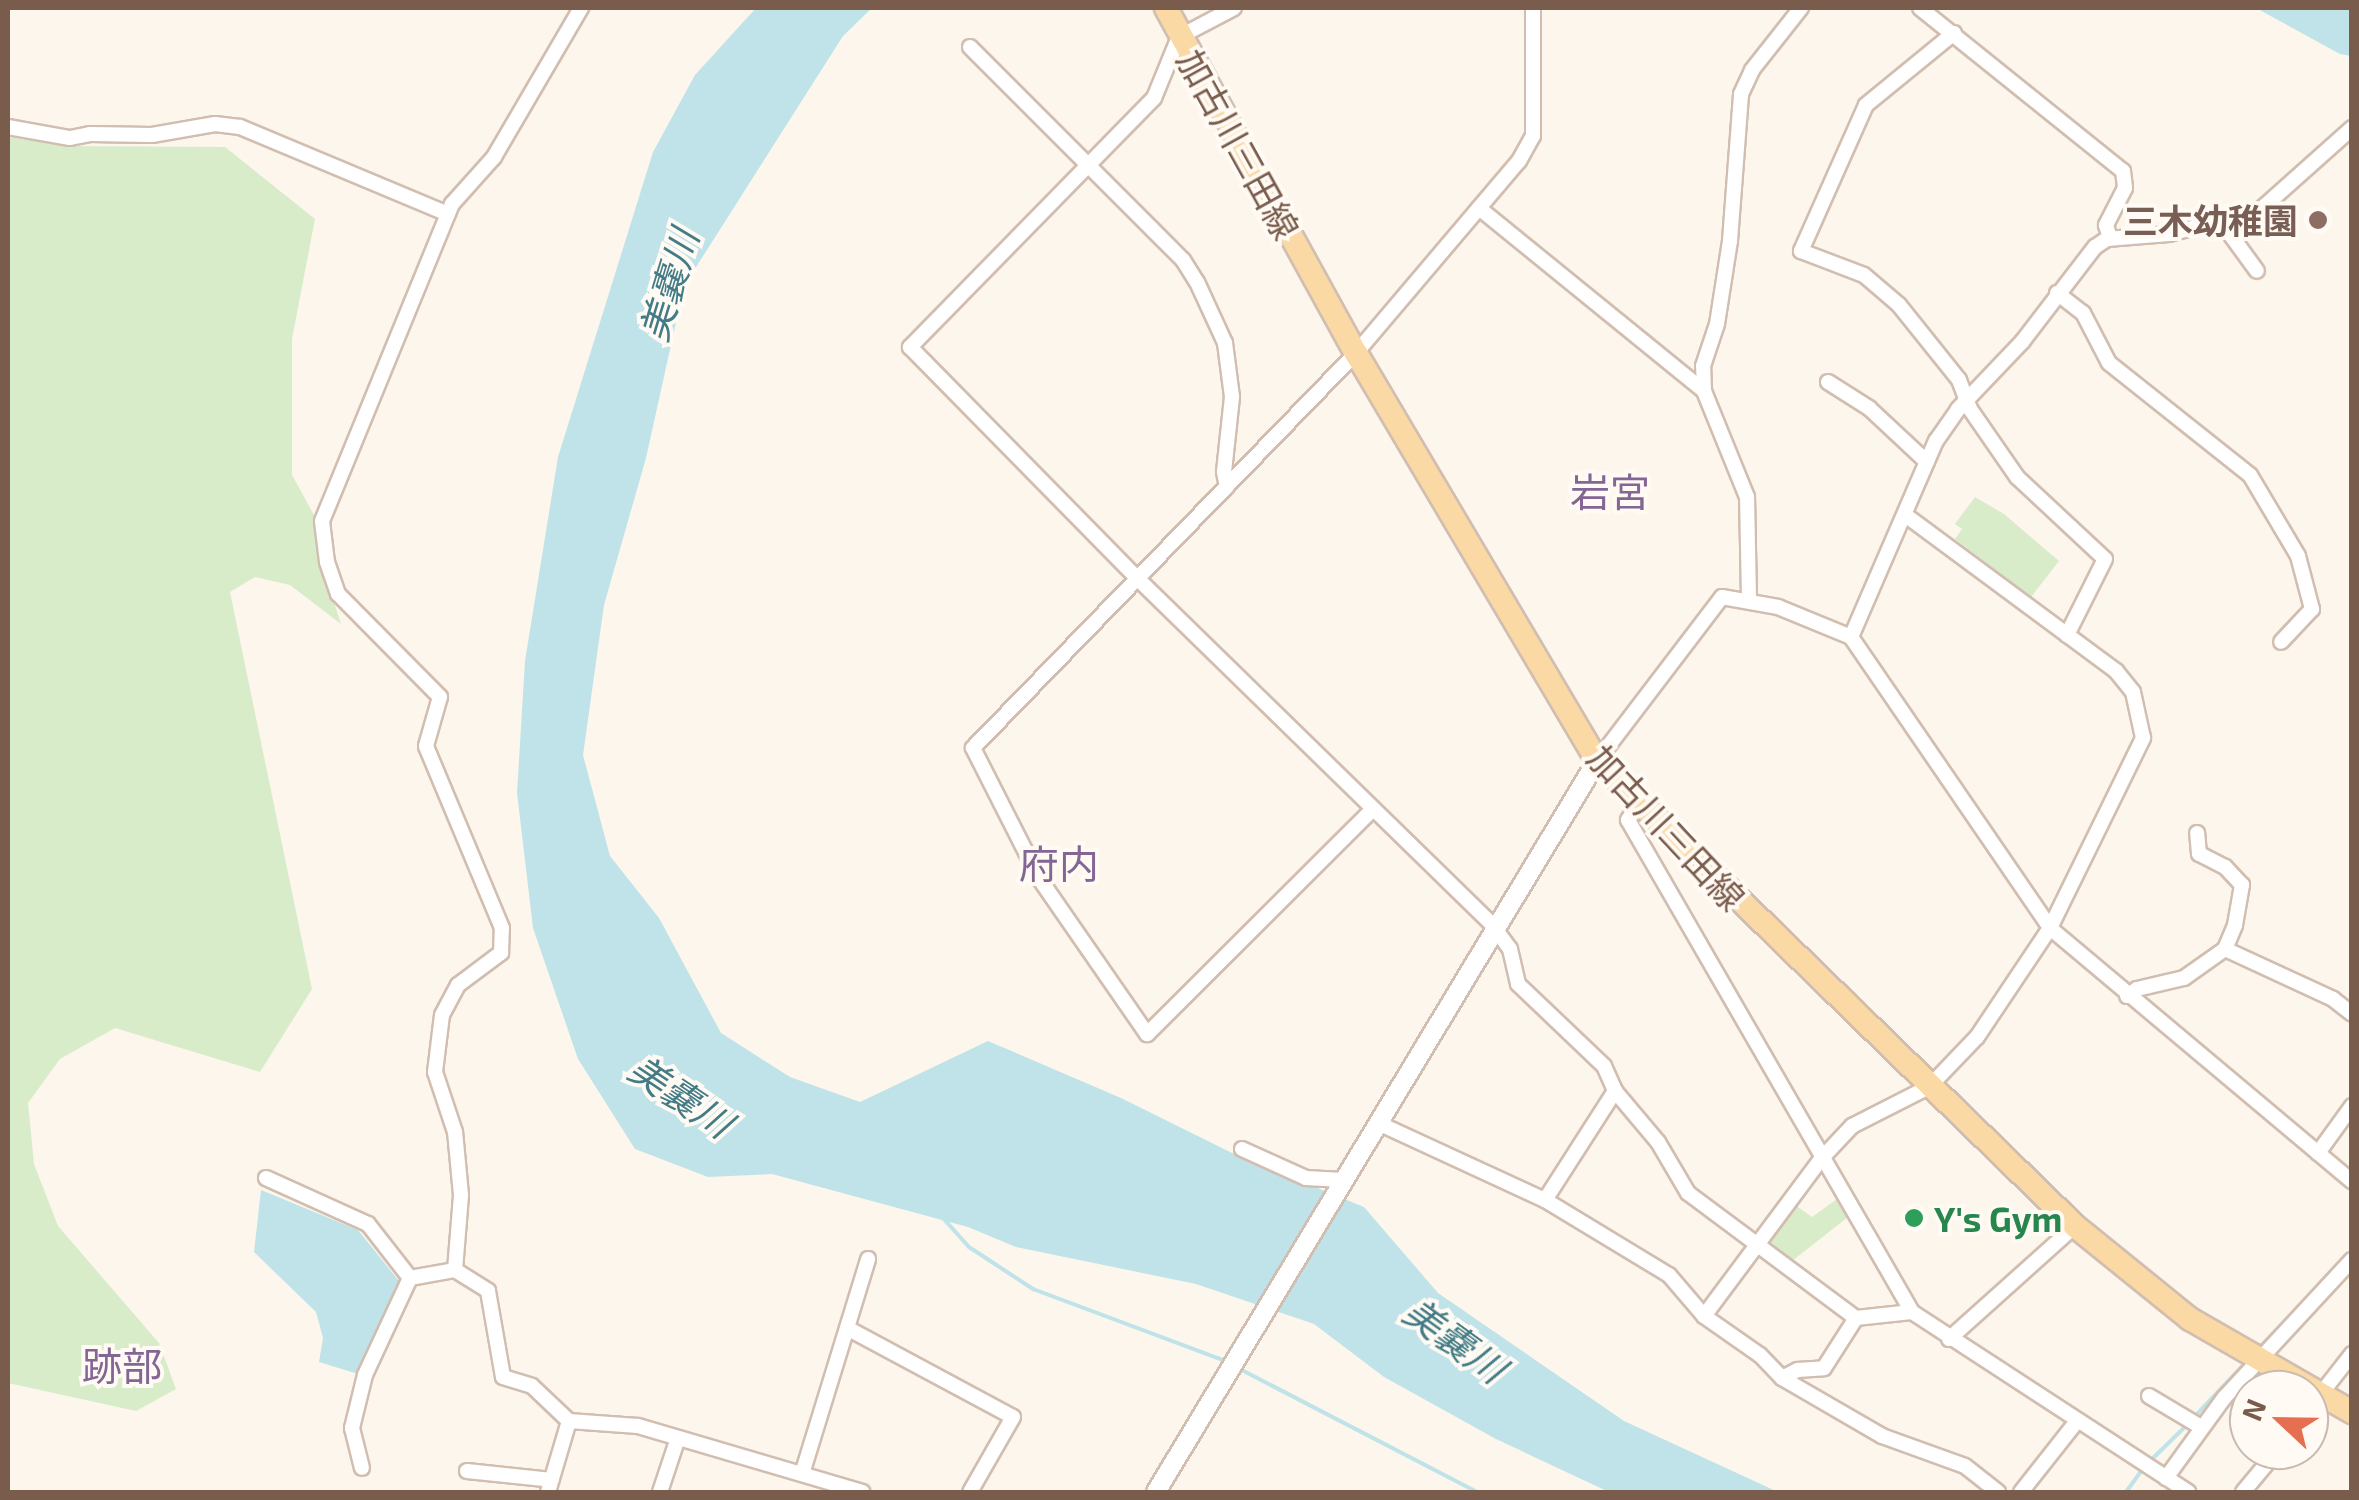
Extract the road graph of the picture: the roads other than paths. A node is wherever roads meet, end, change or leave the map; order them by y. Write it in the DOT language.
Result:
graph roads {
  1 [pos="580,8"];
  2 [pos="1166,8"];
  3 [pos="1234,8"];
  4 [pos="1533,8"];
  5 [pos="1801,8"];
  6 [pos="1920,8"];
  7 [pos="1954,33"];
  8 [pos="1179,37"];
  9 [pos="970,48"];
  10 [pos="8,127"];
  11 [pos="2352,128"];
  12 [pos="2336,144"];
  13 [pos="2352,155"];
  14 [pos="1089,164"];
  15 [pos="1479,208"];
  16 [pos="448,214"];
  17 [pos="2222,222"];
  18 [pos="2110,238"];
  19 [pos="2257,271"];
  20 [pos="2057,293"];
  21 [pos="1356,354"];
  22 [pos="1828,382"];
  23 [pos="1704,390"];
  24 [pos="1969,397"];
  25 [pos="1927,462"];
  26 [pos="1227,488"];
  27 [pos="1905,515"];
  28 [pos="1138,579"];
  29 [pos="1749,599"];
  30 [pos="2067,636"];
  31 [pos="1851,638"];
  32 [pos="2281,642"];
  33 [pos="1597,762"];
  34 [pos="1638,806"];
  35 [pos="1373,809"];
  36 [pos="2197,833"];
  37 [pos="1494,927"];
  38 [pos="2050,928"];
  39 [pos="2225,949"];
  40 [pos="2127,996"];
  41 [pos="2352,1014"];
  42 [pos="1929,1086"];
  43 [pos="1614,1091"];
  44 [pos="2352,1106"];
  45 [pos="1378,1123"];
  46 [pos="1242,1150"];
  47 [pos="2318,1153"];
  48 [pos="1821,1159"];
  49 [pos="266,1178"];
  50 [pos="1342,1180"];
  51 [pos="2352,1182"];
  52 [pos="1545,1200"];
  53 [pos="2075,1226"];
  54 [pos="1758,1245"];
  55 [pos="868,1260"];
  56 [pos="2352,1260"];
  57 [pos="455,1270"];
  58 [pos="410,1278"];
  59 [pos="1912,1312"];
  60 [pos="1704,1316"];
  61 [pos="1856,1318"];
  62 [pos="847,1328"];
  63 [pos="1949,1339"];
  64 [pos="2352,1354"];
  65 [pos="2258,1358"];
  66 [pos="2274,1370"];
  67 [pos="1782,1378"];
  68 [pos="2329,1382"];
  69 [pos="2149,1396"];
  70 [pos="569,1421"];
  71 [pos="2076,1422"];
  72 [pos="2201,1427"];
  73 [pos="678,1438"];
  74 [pos="362,1468"];
  75 [pos="2261,1470"];
  76 [pos="467,1471"];
  77 [pos="802,1474"];
  78 [pos="2166,1478"];
  79 [pos="550,1486"];
  80 [pos="660,1492"];
  81 [pos="856,1492"];
  82 [pos="970,1492"];
  83 [pos="1156,1492"];
  84 [pos="1998,1492"];
  85 [pos="2021,1492"];
  86 [pos="2188,1492"];
  87 [pos="2243,1492"];
  1 -- 16 [label="street"];
  2 -- 8 [label="main road, 加古川三田線"];
  3 -- 8 [label="street"];
  4 -- 15 [label="street"];
  5 -- 23 [label="street"];
  6 -- 7 [label="street"];
  7 -- 18 [label="street"];
  7 -- 24 [label="street"];
  8 -- 14 [label="street"];
  8 -- 21 [label="main road, 加古川三田線"];
  9 -- 14 [label="street"];
  10 -- 16 [label="street"];
  11 -- 12 [label="street"];
  12 -- 13 [label="street"];
  12 -- 17 [label="street"];
  14 -- 26 [label="street"];
  14 -- 28 [label="street"];
  15 -- 21 [label="street"];
  15 -- 23 [label="street"];
  16 -- 57 [label="street"];
  17 -- 18 [label="street"];
  17 -- 19 [label="street"];
  18 -- 20 [label="street"];
  20 -- 24 [label="street"];
  20 -- 32 [label="street"];
  21 -- 26 [label="street"];
  21 -- 33 [label="main road, 加古川三田線"];
  22 -- 25 [label="street"];
  23 -- 29 [label="street"];
  24 -- 25 [label="street"];
  24 -- 30 [label="street"];
  25 -- 27 [label="street"];
  26 -- 28 [label="street"];
  27 -- 30 [label="street"];
  27 -- 31 [label="street"];
  28 -- 35 [label="street"];
  28 -- 35 [label="street"];
  29 -- 31 [label="street"];
  29 -- 33 [label="street"];
  30 -- 38 [label="street"];
  31 -- 38 [label="street"];
  33 -- 34 [label="main road, 加古川三田線"];
  33 -- 37 [label="street"];
  34 -- 42 [label="main road, 加古川三田線"];
  34 -- 48 [label="street"];
  35 -- 37 [label="street"];
  36 -- 39 [label="street"];
  37 -- 43 [label="street"];
  37 -- 45 [label="street"];
  38 -- 40 [label="street"];
  38 -- 42 [label="street"];
  39 -- 40 [label="street"];
  39 -- 41 [label="street"];
  40 -- 47 [label="street"];
  42 -- 48 [label="street"];
  42 -- 53 [label="main road, 加古川三田線"];
  43 -- 52 [label="street"];
  43 -- 54 [label="street"];
  44 -- 47 [label="street"];
  45 -- 50 [label="street"];
  45 -- 52 [label="street"];
  46 -- 50 [label="street"];
  47 -- 51 [label="street"];
  48 -- 54 [label="street"];
  48 -- 59 [label="street"];
  49 -- 58 [label="street"];
  50 -- 83 [label="street"];
  52 -- 60 [label="street"];
  53 -- 63 [label="street"];
  53 -- 65 [label="main road, 加古川三田線"];
  54 -- 60 [label="street"];
  54 -- 61 [label="street"];
  55 -- 62 [label="street"];
  56 -- 65 [label="street"];
  57 -- 58 [label="street"];
  57 -- 70 [label="street"];
  58 -- 74 [label="street"];
  59 -- 61 [label="street"];
  59 -- 63 [label="street"];
  60 -- 67 [label="street"];
  61 -- 67 [label="street"];
  62 -- 77 [label="street"];
  62 -- 82 [label="street"];
  63 -- 71 [label="street"];
  64 -- 68 [label="street"];
  65 -- 66 [label="main road, 加古川三田線"];
  65 -- 72 [label="street"];
  67 -- 84 [label="street"];
  69 -- 72 [label="street"];
  70 -- 73 [label="street"];
  70 -- 79 [label="street"];
  71 -- 78 [label="street"];
  71 -- 85 [label="street"];
  72 -- 78 [label="street"];
  73 -- 77 [label="street"];
  73 -- 80 [label="street"];
  75 -- 87 [label="street"];
  76 -- 79 [label="street"];
  77 -- 81 [label="street"];
  78 -- 86 [label="street"];
}
